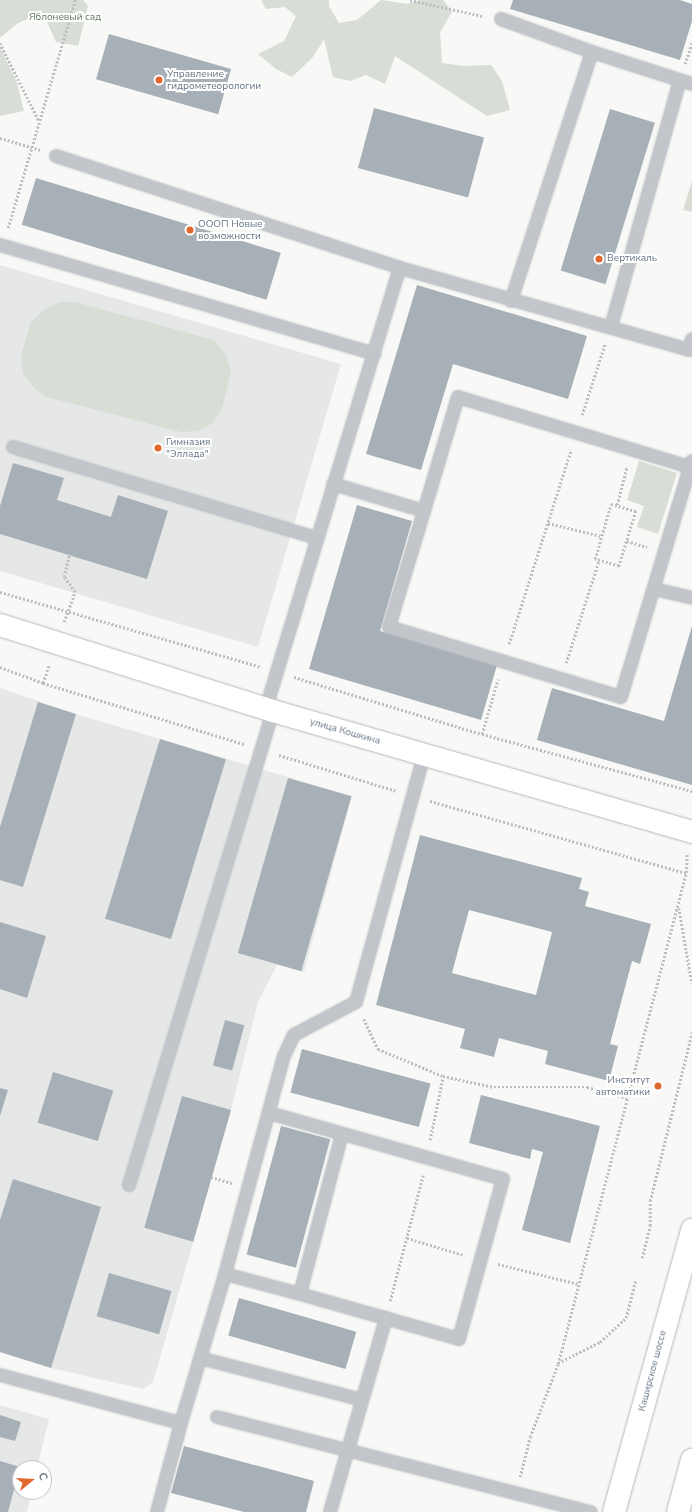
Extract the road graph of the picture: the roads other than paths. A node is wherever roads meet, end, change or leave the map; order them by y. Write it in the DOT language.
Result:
graph roads {
  1 [pos="501,19"];
  2 [pos="592,52"];
  3 [pos="680,80"];
  4 [pos="692,84"];
  5 [pos="56,156"];
  6 [pos="1,245"];
  7 [pos="400,268"];
  8 [pos="511,301"];
  9 [pos="611,327"];
  10 [pos="691,348"];
  11 [pos="374,354"];
  12 [pos="13,447"];
  13 [pos="691,464"];
  14 [pos="333,484"];
  15 [pos="424,511"];
  16 [pos="316,538"];
  17 [pos="654,589"];
  18 [pos="692,598"];
  19 [pos="0,625"];
  20 [pos="270,710"];
  21 [pos="424,755"];
  22 [pos="690,841"];
  23 [pos="269,1113"];
  24 [pos="342,1134"];
  25 [pos="129,1185"];
  26 [pos="692,1230"];
  27 [pos="225,1274"];
  28 [pos="300,1294"];
  29 [pos="386,1318"];
  30 [pos="200,1358"];
  31 [pos="0,1375"];
  32 [pos="362,1400"];
  33 [pos="217,1417"];
  34 [pos="181,1423"];
  35 [pos="347,1450"];
  36 [pos="692,1460"];
  37 [pos="157,1512"];
  38 [pos="330,1512"];
  39 [pos="591,1512"];
  40 [pos="614,1512"];
  41 [pos="678,1512"];
  1 -- 2 [label="lane"];
  2 -- 3 [label="lane"];
  2 -- 8 [label="lane"];
  3 -- 4 [label="lane"];
  3 -- 9 [label="lane"];
  5 -- 7 [label="lane"];
  6 -- 11 [label="lane"];
  7 -- 8 [label="lane"];
  7 -- 11 [label="lane"];
  8 -- 9 [label="lane"];
  9 -- 10 [label="lane"];
  11 -- 14 [label="lane"];
  12 -- 16 [label="lane"];
  13 -- 15 [label="lane"];
  13 -- 17 [label="lane"];
  14 -- 15 [label="lane"];
  14 -- 16 [label="lane"];
  15 -- 17 [label="lane"];
  16 -- 20 [label="lane"];
  17 -- 18 [label="lane"];
  19 -- 20 [label="main road, улица Кошкина"];
  20 -- 21 [label="main road, улица Кошкина"];
  20 -- 25 [label="lane"];
  21 -- 22 [label="main road, улица Кошкина"];
  21 -- 23 [label="lane"];
  23 -- 24 [label="lane"];
  23 -- 27 [label="lane"];
  24 -- 28 [label="lane"];
  24 -- 29 [label="lane"];
  26 -- 40 [label="main road, Каширское шоссе"];
  27 -- 28 [label="lane"];
  27 -- 30 [label="lane"];
  28 -- 29 [label="lane"];
  29 -- 32 [label="lane"];
  30 -- 32 [label="lane"];
  30 -- 34 [label="lane"];
  31 -- 34 [label="lane"];
  32 -- 35 [label="lane"];
  33 -- 35 [label="lane"];
  34 -- 37 [label="lane"];
  35 -- 38 [label="lane"];
  35 -- 39 [label="lane"];
  36 -- 41 [label="main road"];
}
